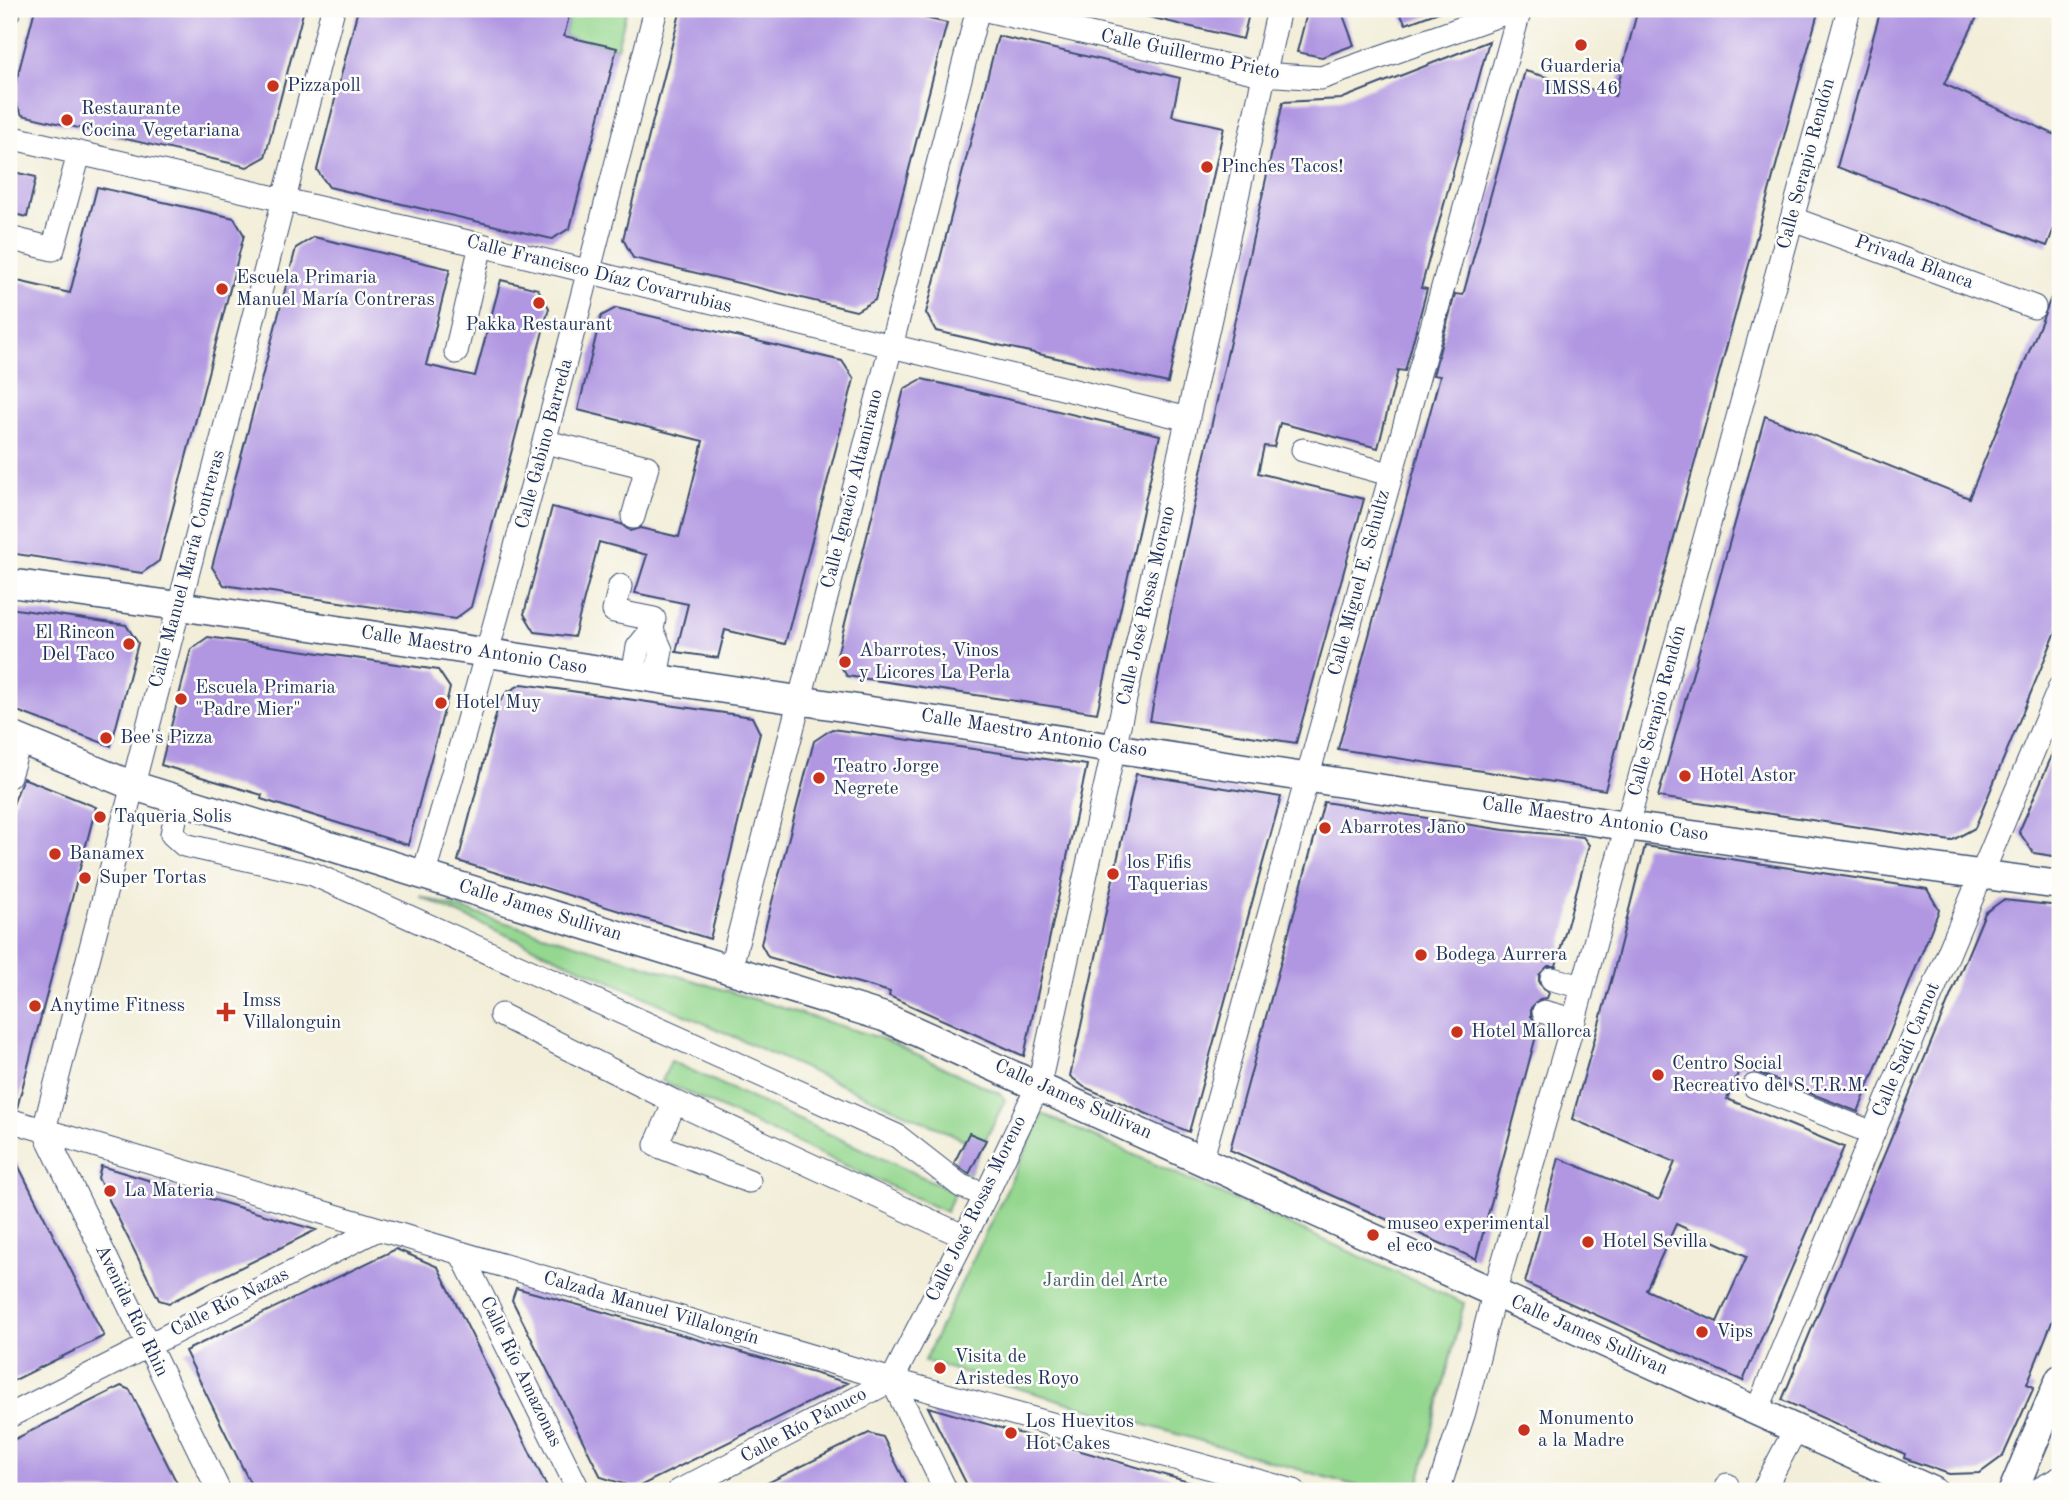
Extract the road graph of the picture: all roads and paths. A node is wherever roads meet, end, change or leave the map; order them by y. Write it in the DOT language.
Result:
graph roads {
  1 [pos="333,9"];
  2 [pos="656,9"];
  3 [pos="980,9"];
  4 [pos="1279,9"];
  5 [pos="1518,9"];
  6 [pos="1849,9"];
  7 [pos="1262,74"];
  8 [pos="9,137"];
  9 [pos="79,154"];
  10 [pos="283,199"];
  11 [pos="1793,219"];
  12 [pos="9,238"];
  13 [pos="481,245"];
  14 [pos="589,272"];
  15 [pos="2034,306"];
  16 [pos="889,347"];
  17 [pos="456,352"];
  18 [pos="1188,419"];
  19 [pos="546,442"];
  20 [pos="1303,450"];
  21 [pos="1389,474"];
  22 [pos="633,517"];
  23 [pos="9,583"];
  24 [pos="620,586"];
  25 [pos="180,606"];
  26 [pos="489,654"];
  27 [pos="644,676"];
  28 [pos="2060,687"];
  29 [pos="799,699"];
  30 [pos="14,738"];
  31 [pos="1116,746"];
  32 [pos="9,776"];
  33 [pos="1310,778"];
  34 [pos="131,785"];
  35 [pos="179,800"];
  36 [pos="1626,826"];
  37 [pos="1982,872"];
  38 [pos="423,876"];
  39 [pos="2060,885"];
  40 [pos="730,970"];
  41 [pos="1552,979"];
  42 [pos="1583,987"];
  43 [pos="1544,1012"];
  44 [pos="501,1015"];
  45 [pos="1574,1020"];
  46 [pos="1038,1084"];
  47 [pos="1754,1086"];
  48 [pos="676,1102"];
  49 [pos="9,1120"];
  50 [pos="44,1130"];
  51 [pos="1873,1133"];
  52 [pos="1202,1158"];
  53 [pos="749,1181"];
  54 [pos="986,1195"];
  55 [pos="378,1229"];
  56 [pos="965,1237"];
  57 [pos="461,1253"];
  58 [pos="1494,1294"];
  59 [pos="148,1344"];
  60 [pos="2060,1379"];
  61 [pos="892,1380"];
  62 [pos="1756,1413"];
  63 [pos="9,1415"];
  64 [pos="1795,1430"];
  65 [pos="2060,1478"];
  66 [pos="219,1491"];
  67 [pos="579,1491"];
  68 [pos="679,1491"];
  69 [pos="946,1491"];
  70 [pos="1294,1491"];
  71 [pos="1438,1491"];
  72 [pos="1763,1491"];
  73 [pos="1933,1491"];
  74 [pos="2013,1491"];
  75 [pos="2036,1491"];
  1 -- 10 [label="street, Calle Manuel María Contreras"];
  2 -- 14 [label="street, Calle Gabino Barreda"];
  3 -- 7 [label="street, Calle Guillermo Prieto"];
  3 -- 16 [label="street, Calle Ignacio Altamirano"];
  4 -- 7 [label="street, Calle José Rosas Moreno"];
  5 -- 7 [label="street, Calle Guillermo Prieto"];
  5 -- 21 [label="street, Calle Miguel E. Schultz"];
  6 -- 11 [label="street, Calle Serapio Rendón"];
  7 -- 18 [label="street, Calle José Rosas Moreno"];
  8 -- 9 [label="street, Calle Francisco Díaz Covarrubias"];
  9 -- 10 [label="street, Calle Francisco Díaz Covarrubias"];
  9 -- 12 [label="street"];
  10 -- 13 [label="street, Calle Francisco Díaz Covarrubias"];
  10 -- 25 [label="street, Calle Manuel María Contreras"];
  11 -- 15 [label="street, Privada Blanca"];
  11 -- 36 [label="street, Calle Serapio Rendón"];
  13 -- 14 [label="street, Calle Francisco Díaz Covarrubias"];
  13 -- 17 [label="street"];
  14 -- 16 [label="street, Calle Francisco Díaz Covarrubias"];
  14 -- 19 [label="street, Calle Gabino Barreda"];
  16 -- 18 [label="street, Calle Francisco Díaz Covarrubias"];
  16 -- 29 [label="street, Calle Ignacio Altamirano"];
  18 -- 31 [label="street, Calle José Rosas Moreno"];
  19 -- 22 [label="street"];
  19 -- 26 [label="street, Calle Gabino Barreda"];
  20 -- 21 [label="street"];
  21 -- 33 [label="street, Calle Miguel E. Schultz"];
  23 -- 25 [label="main road, Calle Maestro Antonio Caso"];
  24 -- 27 [label="street"];
  25 -- 26 [label="main road, Calle Maestro Antonio Caso"];
  25 -- 34 [label="street, Calle Manuel María Contreras"];
  26 -- 27 [label="main road, Calle Maestro Antonio Caso"];
  26 -- 38 [label="street, Calle Gabino Barreda"];
  27 -- 29 [label="main road, Calle Maestro Antonio Caso"];
  28 -- 37 [label="street, Calle Sadi Carnot"];
  29 -- 31 [label="main road, Calle Maestro Antonio Caso"];
  29 -- 40 [label="street, Calle Ignacio Altamirano"];
  30 -- 32 [label="street"];
  30 -- 34 [label="main road, Calle James Sullivan"];
  31 -- 33 [label="main road, Calle Maestro Antonio Caso"];
  31 -- 46 [label="street, Calle José Rosas Moreno"];
  33 -- 36 [label="main road, Calle Maestro Antonio Caso"];
  33 -- 52 [label="street, Calle Miguel E. Schultz"];
  34 -- 35 [label="main road, Calle James Sullivan"];
  34 -- 50 [label="street, Calle Manuel María Contreras"];
  35 -- 38 [label="main road, Calle James Sullivan"];
  35 -- 54 [label="street"];
  36 -- 37 [label="main road, Calle Maestro Antonio Caso"];
  36 -- 42 [label="street, Calle Serapio Rendón"];
  37 -- 39 [label="main road, Calle Maestro Antonio Caso"];
  37 -- 51 [label="street, Calle Sadi Carnot"];
  38 -- 40 [label="main road, Calle James Sullivan"];
  40 -- 46 [label="main road, Calle James Sullivan"];
  41 -- 42 [label="street"];
  42 -- 45 [label="street, Calle Serapio Rendón"];
  43 -- 45 [label="street"];
  44 -- 48 [label="street"];
  45 -- 58 [label="street, Calle Serapio Rendón"];
  46 -- 52 [label="main road, Calle James Sullivan"];
  46 -- 54 [label="street, Calle José Rosas Moreno"];
  47 -- 51 [label="street"];
  48 -- 53 [label="street"];
  48 -- 56 [label="street"];
  49 -- 50 [label="street, Calzada Manuel Villalongín"];
  50 -- 55 [label="street, Calzada Manuel Villalongín"];
  50 -- 59 [label="street, Avenida Río Rhin"];
  51 -- 62 [label="street, Calle Sadi Carnot"];
  52 -- 58 [label="main road, Calle James Sullivan"];
  54 -- 56 [label="street, Calle José Rosas Moreno"];
  55 -- 57 [label="street, Calzada Manuel Villalongín"];
  55 -- 59 [label="street, Calle Río Nazas"];
  56 -- 61 [label="street, Calle José Rosas Moreno"];
  57 -- 61 [label="street, Calzada Manuel Villalongín"];
  57 -- 67 [label="street, Calle Río Amazonas"];
  58 -- 62 [label="main road, Calle James Sullivan"];
  58 -- 71 [label="street, Calle Serapio Rendón"];
  59 -- 63 [label="street, Calle Río Nazas"];
  59 -- 66 [label="street, Avenida Río Rhin"];
  60 -- 74 [label="main road"];
  61 -- 68 [label="street, Calle Río Pánuco"];
  61 -- 69 [label="street"];
  61 -- 70 [label="street, Calzada Manuel Villalongín"];
  62 -- 64 [label="main road, Calle James Sullivan"];
  64 -- 72 [label="street"];
  64 -- 73 [label="main road, Calle James Sullivan"];
  65 -- 75 [label="street"];
}
